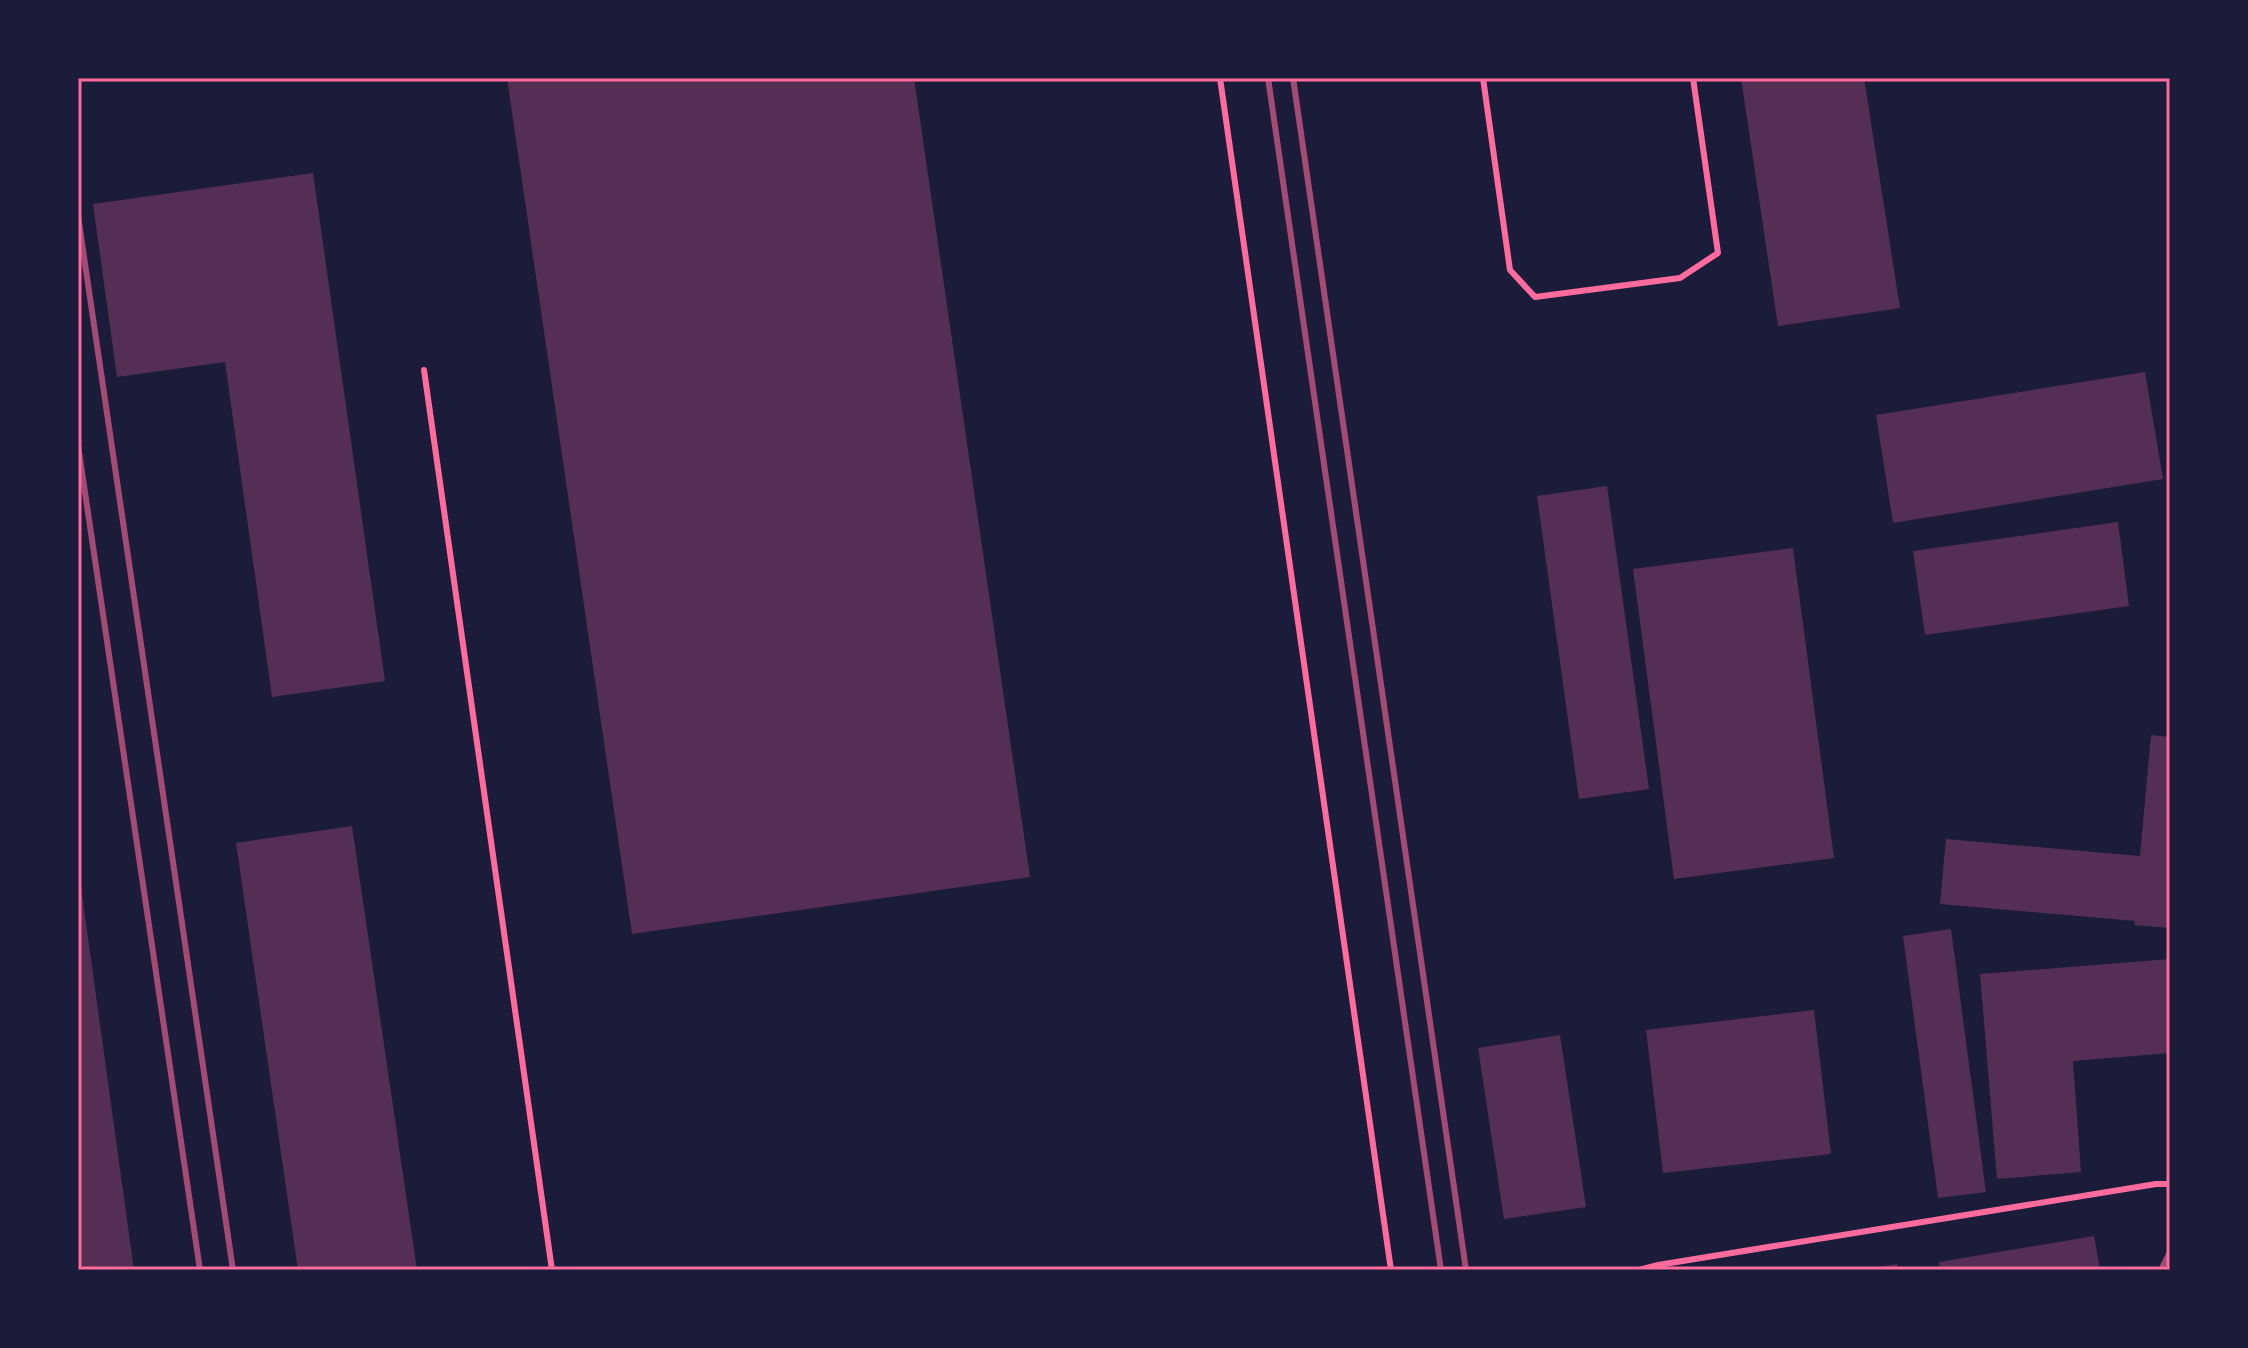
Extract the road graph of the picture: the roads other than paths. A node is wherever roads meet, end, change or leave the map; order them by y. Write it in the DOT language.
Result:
graph roads {
  1 [pos="1220,78"];
  2 [pos="1483,78"];
  3 [pos="1693,78"];
  4 [pos="424,370"];
  5 [pos="2170,1184"];
  6 [pos="552,1270"];
  7 [pos="1391,1270"];
  8 [pos="1639,1270"];
  1 -- 7 [label="lane"];
  2 -- 3 [label="lane"];
  4 -- 6 [label="lane"];
  5 -- 8 [label="lane"];
}
